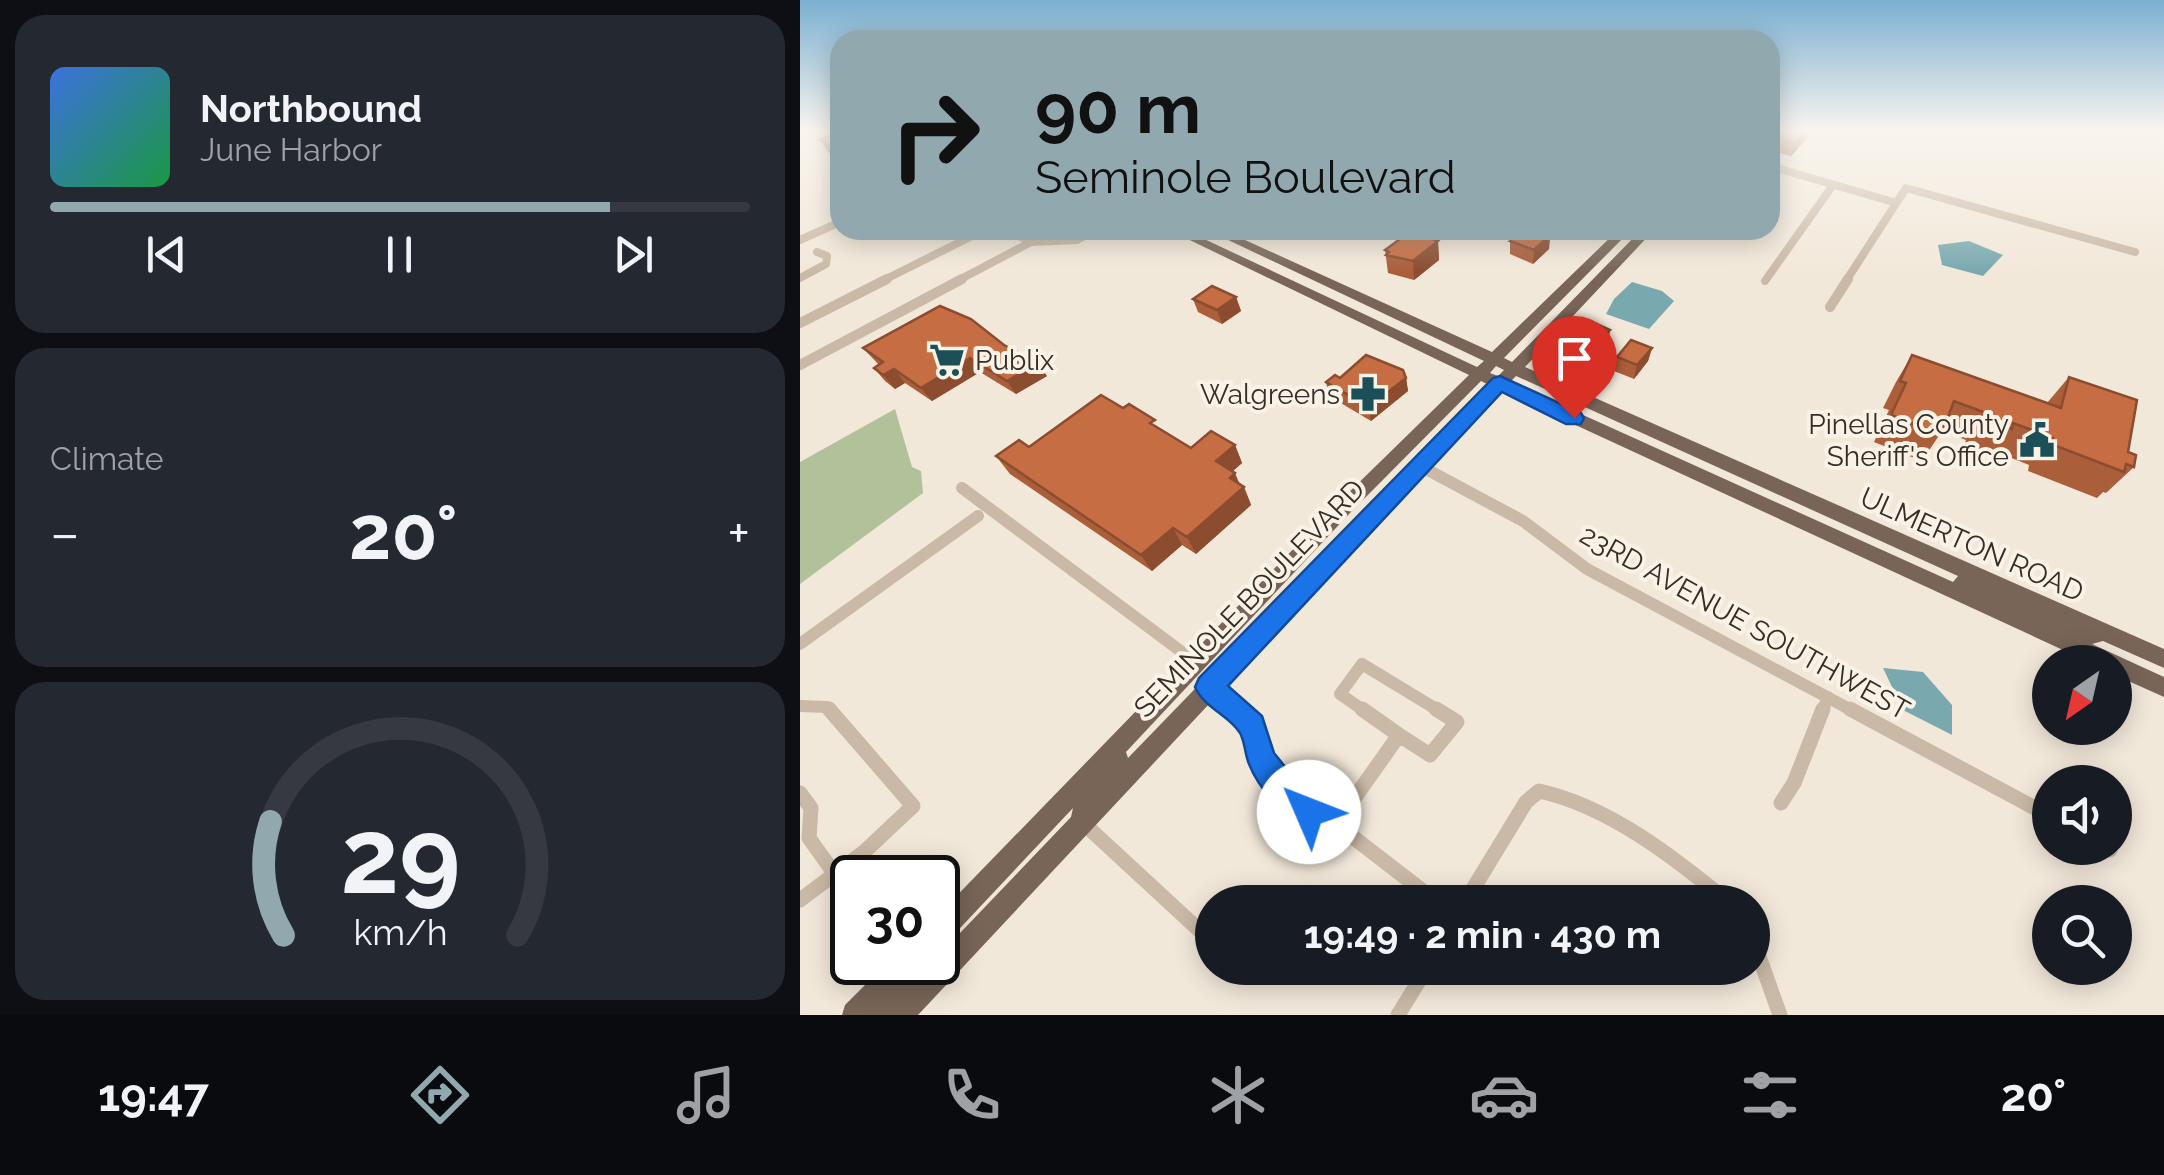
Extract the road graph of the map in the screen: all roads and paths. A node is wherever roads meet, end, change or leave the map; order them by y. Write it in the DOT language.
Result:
graph roads {
  1 [pos="1808,177"];
  2 [pos="1833,185"];
  3 [pos="1893,202"];
  4 [pos="830,226"];
  5 [pos="800,240"];
  6 [pos="964,240"];
  7 [pos="1026,240"];
  8 [pos="1074,240"];
  9 [pos="1196,240"];
  10 [pos="1235,240"];
  11 [pos="1607,240"];
  12 [pos="1615,240"];
  13 [pos="1627,240"];
  14 [pos="1639,240"];
  15 [pos="1030,242"];
  16 [pos="1070,242"];
  17 [pos="817,252"];
  18 [pos="2135,252"];
  19 [pos="1621,259"];
  20 [pos="1582,272"];
  21 [pos="800,278"];
  22 [pos="1765,280"];
  23 [pos="1830,308"];
  24 [pos="800,323"];
  25 [pos="1493,358"];
  26 [pos="800,365"];
  27 [pos="1514,368"];
  28 [pos="1478,372"];
  29 [pos="1500,383"];
  30 [pos="1420,466"];
  31 [pos="962,488"];
  32 [pos="978,516"];
  33 [pos="1818,531"];
  34 [pos="2105,633"];
  35 [pos="800,644"];
  36 [pos="2070,645"];
  37 [pos="2110,645"];
  38 [pos="2164,658"];
  39 [pos="1194,660"];
  40 [pos="2132,673"];
  41 [pos="1209,687"];
  42 [pos="2164,687"];
  43 [pos="1828,697"];
  44 [pos="800,706"];
  45 [pos="1399,735"];
  46 [pos="1121,740"];
  47 [pos="800,792"];
  48 [pos="1781,803"];
  49 [pos="2032,806"];
  50 [pos="1082,821"];
  51 [pos="1336,824"];
  52 [pos="860,855"];
  53 [pos="830,867"];
  54 [pos="830,876"];
  55 [pos="1415,885"];
  56 [pos="1475,885"];
  57 [pos="1703,885"];
  58 [pos="800,900"];
  59 [pos="960,913"];
  60 [pos="1195,926"];
  61 [pos="884,985"];
  62 [pos="901,985"];
  63 [pos="1416,985"];
  64 [pos="1769,985"];
  65 [pos="855,1015"];
  66 [pos="873,1015"];
  67 [pos="900,1015"];
  68 [pos="1398,1015"];
  69 [pos="1780,1015"];
  1 -- 2 [label="street"];
  2 -- 3 [label="street"];
  2 -- 22 [label="street"];
  3 -- 18 [label="street"];
  3 -- 23 [label="street"];
  4 -- 5 [label="street"];
  6 -- 24 [label="street"];
  7 -- 15 [label="street"];
  8 -- 16 [label="street"];
  9 -- 28 [label="main road, ULMERTON ROAD"];
  10 -- 25 [label="main road, ULMERTON ROAD"];
  11 -- 20 [label="main road"];
  12 -- 20 [label="main road, SEMINOLE BOULEVARD"];
  13 -- 19 [label="main road"];
  14 -- 19 [label="main road, SEMINOLE BOULEVARD"];
  15 -- 16 [label="street"];
  15 -- 26 [label="street"];
  17 -- 21 [label="street"];
  19 -- 27 [label="main road, SEMINOLE BOULEVARD"];
  20 -- 25 [label="main road, SEMINOLE BOULEVARD"];
  25 -- 27 [label="main road, ULMERTON ROAD"];
  25 -- 28 [label="main road, SEMINOLE BOULEVARD"];
  27 -- 29 [label="main road, SEMINOLE BOULEVARD"];
  27 -- 34 [label="main road, ULMERTON ROAD"];
  28 -- 29 [label="main road, ULMERTON ROAD"];
  28 -- 39 [label="main road, SEMINOLE BOULEVARD"];
  29 -- 30 [label="main road, SEMINOLE BOULEVARD"];
  29 -- 33 [label="main road, ULMERTON ROAD"];
  30 -- 41 [label="main road, SEMINOLE BOULEVARD"];
  30 -- 43 [label="street, 23RD AVENUE SOUTHWEST"];
  31 -- 39 [label="street"];
  32 -- 35 [label="street"];
  33 -- 34 [label="main road"];
  33 -- 36 [label="main road, ULMERTON ROAD"];
  34 -- 37 [label="main road"];
  34 -- 38 [label="main road, ULMERTON ROAD"];
  39 -- 41 [label="main road"];
  39 -- 46 [label="main road, SEMINOLE BOULEVARD"];
  40 -- 42 [label="main road, ULMERTON ROAD"];
  41 -- 50 [label="main road, SEMINOLE BOULEVARD"];
  41 -- 51 [label="street"];
  43 -- 48 [label="street"];
  43 -- 49 [label="street, 23RD AVENUE SOUTHWEST"];
  44 -- 52 [label="street"];
  45 -- 45 [label="street"];
  45 -- 51 [label="street"];
  46 -- 50 [label="main road"];
  46 -- 59 [label="main road, SEMINOLE BOULEVARD"];
  47 -- 53 [label="street"];
  50 -- 60 [label="street"];
  50 -- 67 [label="main road, SEMINOLE BOULEVARD"];
  51 -- 55 [label="street"];
  54 -- 58 [label="street"];
  56 -- 57 [label="street"];
  61 -- 65 [label="main road"];
  62 -- 66 [label="main road"];
  63 -- 68 [label="street"];
  64 -- 69 [label="street"];
}
